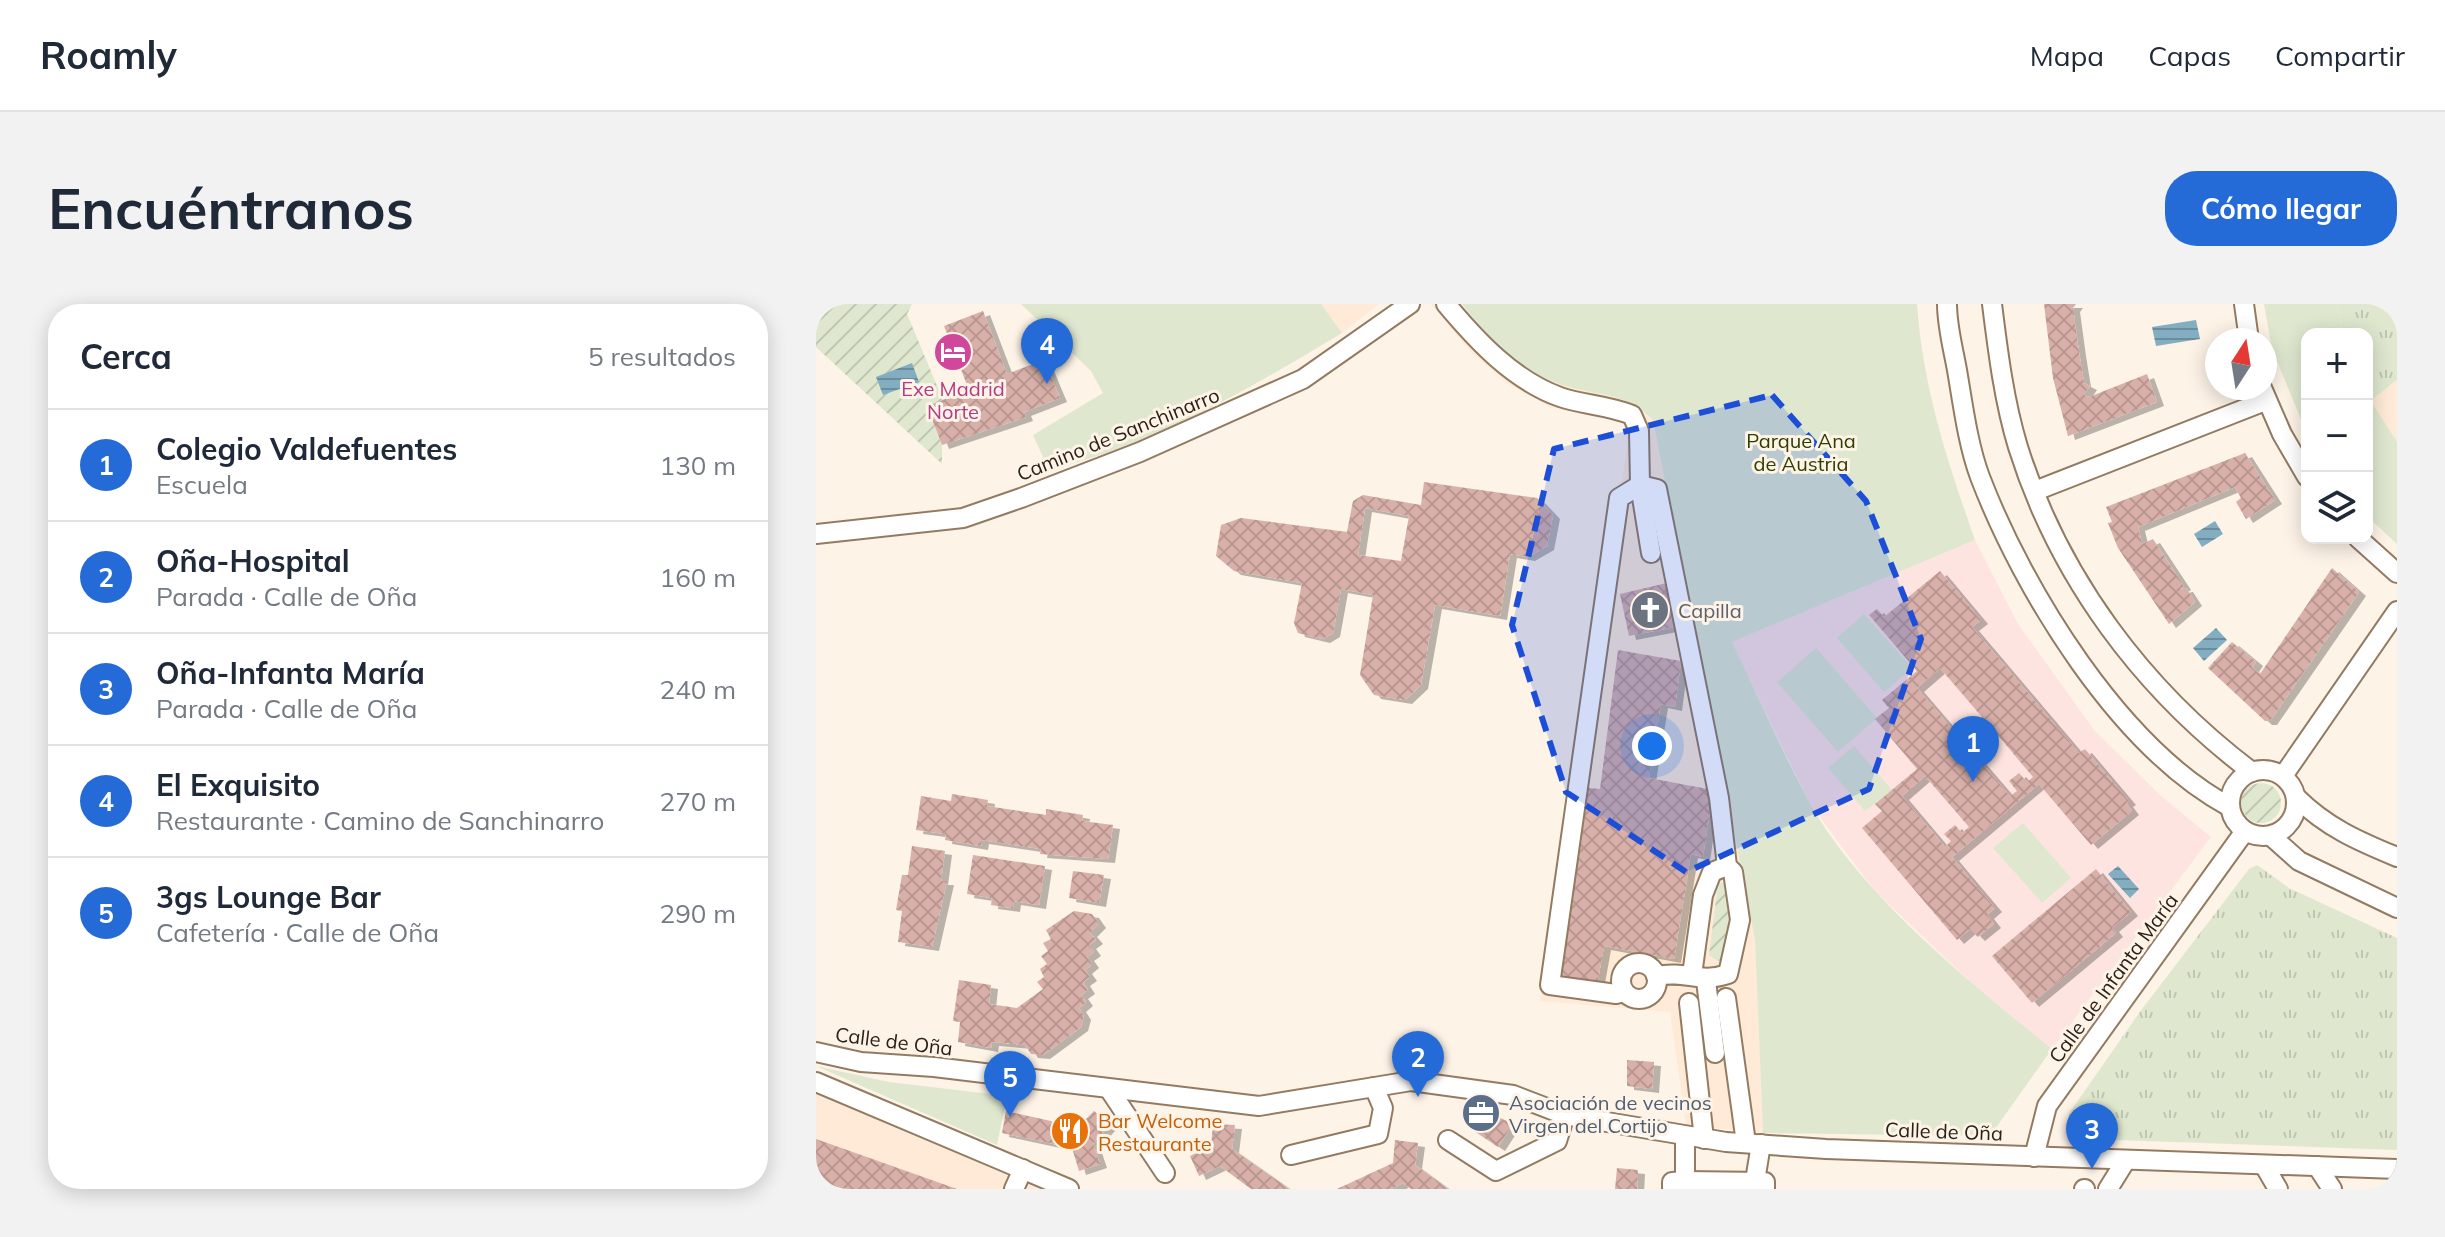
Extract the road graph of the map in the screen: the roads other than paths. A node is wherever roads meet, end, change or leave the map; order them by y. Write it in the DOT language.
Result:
graph roads {
  1 [pos="1410,304"];
  2 [pos="1446,304"];
  3 [pos="1947,304"];
  4 [pos="1992,304"];
  5 [pos="2244,304"];
  6 [pos="2247,328"];
  7 [pos="2252,400"];
  8 [pos="2267,400"];
  9 [pos="2304,472"];
  10 [pos="1640,485"];
  11 [pos="2035,491"];
  12 [pos="816,534"];
  13 [pos="2365,544"];
  14 [pos="1651,553"];
  15 [pos="2397,573"];
  16 [pos="2397,611"];
  17 [pos="2252,772"];
  18 [pos="2283,776"];
  19 [pos="2296,797"];
  20 [pos="2230,807"];
  21 [pos="2245,831"];
  22 [pos="2271,836"];
  23 [pos="2397,857"];
  24 [pos="1727,866"];
  25 [pos="2397,908"];
  26 [pos="1656,976"];
  27 [pos="1699,978"];
  28 [pos="1624,992"];
  29 [pos="1726,998"];
  30 [pos="1689,1003"];
  31 [pos="816,1052"];
  32 [pos="1715,1053"];
  33 [pos="1696,1063"];
  34 [pos="1735,1063"];
  35 [pos="816,1082"];
  36 [pos="1374,1087"];
  37 [pos="1109,1089"];
  38 [pos="1565,1115"];
  39 [pos="1694,1138"];
  40 [pos="1448,1140"];
  41 [pos="1753,1143"];
  42 [pos="1291,1155"];
  43 [pos="2034,1157"];
  44 [pos="2126,1160"];
  45 [pos="2264,1165"];
  46 [pos="2317,1166"];
  47 [pos="1023,1169"];
  48 [pos="2397,1169"];
  49 [pos="1165,1173"];
  50 [pos="1678,1185"];
  51 [pos="1760,1185"];
  52 [pos="1014,1189"];
  53 [pos="1069,1189"];
  54 [pos="2108,1189"];
  55 [pos="2278,1189"];
  56 [pos="2332,1189"];
  1 -- 12 [label="street, Camino de Sanchinarro"];
  2 -- 10 [label="street"];
  3 -- 20 [label="street"];
  4 -- 11 [label="street"];
  5 -- 6 [label="street"];
  7 -- 11 [label="street"];
  8 -- 9 [label="street"];
  10 -- 14 [label="street"];
  10 -- 24 [label="street"];
  10 -- 28 [label="street"];
  11 -- 17 [label="street"];
  13 -- 15 [label="street"];
  16 -- 18 [label="street"];
  17 -- 18 [label="street"];
  17 -- 20 [label="street"];
  18 -- 19 [label="street"];
  19 -- 22 [label="street"];
  19 -- 23 [label="street"];
  20 -- 21 [label="street"];
  21 -- 22 [label="street"];
  21 -- 43 [label="street, Calle de Infanta María"];
  22 -- 25 [label="street"];
  24 -- 27 [label="street"];
  24 -- 27 [label="street"];
  26 -- 27 [label="street"];
  26 -- 28 [label="street"];
  26 -- 28 [label="street"];
  27 -- 32 [label="street"];
  29 -- 34 [label="street"];
  30 -- 33 [label="street"];
  31 -- 37 [label="street, Calle de Oña"];
  32 -- 33 [label="street"];
  32 -- 34 [label="street"];
  33 -- 39 [label="street"];
  34 -- 41 [label="street"];
  35 -- 47 [label="street"];
  36 -- 37 [label="street, Calle de Oña"];
  36 -- 38 [label="street, Calle de Oña"];
  36 -- 42 [label="street"];
  37 -- 49 [label="street"];
  38 -- 39 [label="street, Calle de Oña"];
  38 -- 40 [label="street"];
  39 -- 41 [label="street, Calle de Oña"];
  39 -- 50 [label="street"];
  41 -- 43 [label="street, Calle de Oña"];
  41 -- 51 [label="street"];
  43 -- 44 [label="street, Calle de Oña"];
  44 -- 45 [label="street, Calle de Oña"];
  44 -- 54 [label="street"];
  45 -- 46 [label="street, Calle de Oña"];
  45 -- 55 [label="street"];
  46 -- 48 [label="street, Calle de Oña"];
  46 -- 56 [label="street"];
  47 -- 52 [label="street"];
  47 -- 53 [label="street"];
  50 -- 51 [label="street"];
}
